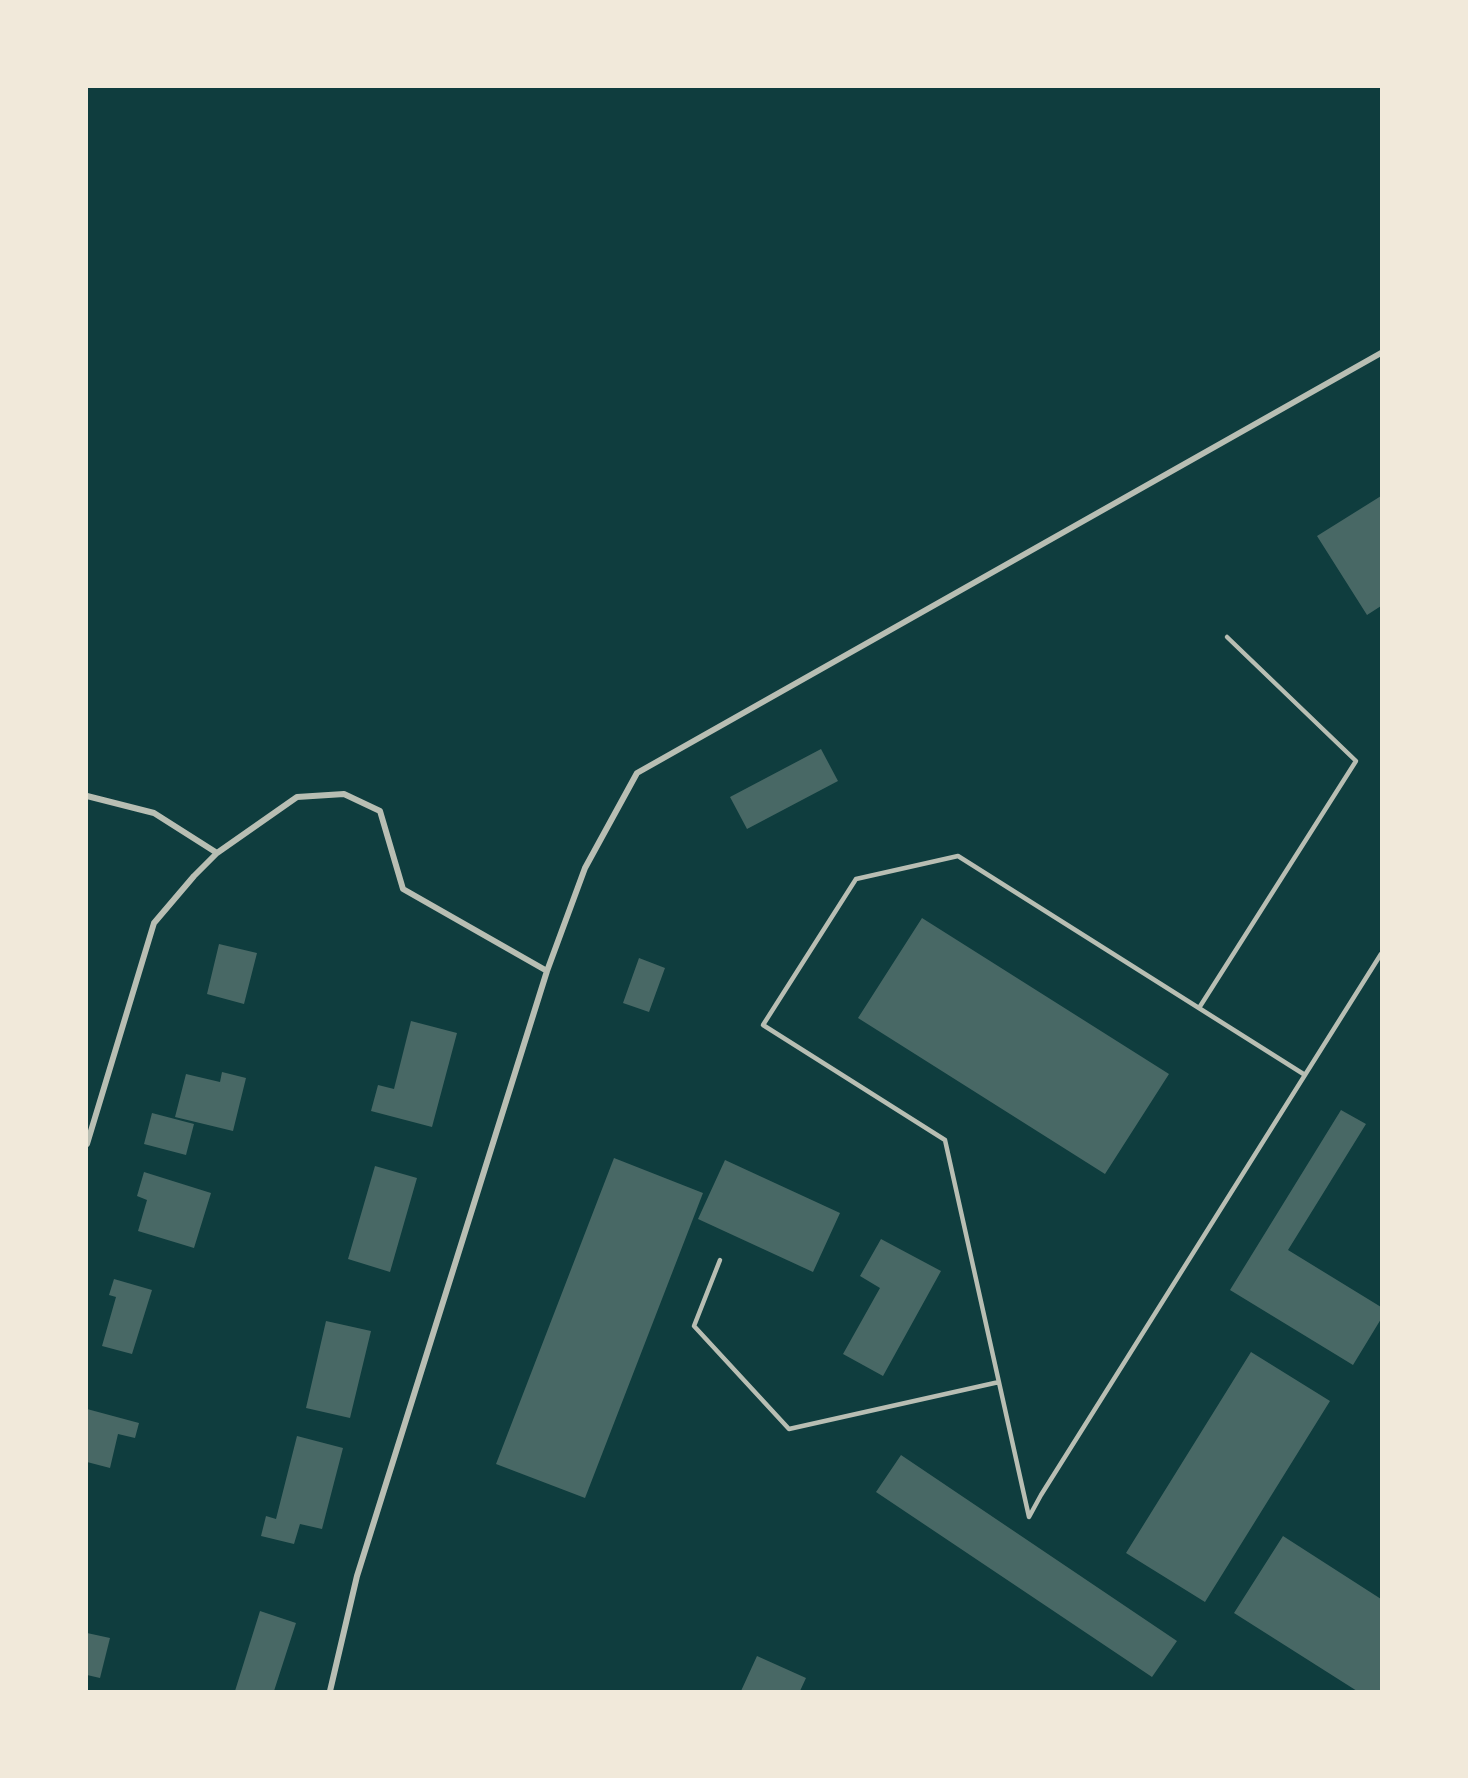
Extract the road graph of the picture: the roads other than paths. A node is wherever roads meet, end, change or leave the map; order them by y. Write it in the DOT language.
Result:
graph roads {
  1 [pos="1381,353"];
  2 [pos="1227,637"];
  3 [pos="87,796"];
  4 [pos="217,853"];
  5 [pos="1381,954"];
  6 [pos="548,971"];
  7 [pos="1199,1008"];
  8 [pos="1305,1075"];
  9 [pos="87,1144"];
  10 [pos="720,1260"];
  11 [pos="999,1382"];
  12 [pos="330,1691"];
  1 -- 6 [label="street"];
  2 -- 7 [label="lane"];
  3 -- 4 [label="street"];
  4 -- 6 [label="street"];
  4 -- 9 [label="street"];
  5 -- 8 [label="lane"];
  6 -- 12 [label="street"];
  7 -- 8 [label="lane"];
  7 -- 11 [label="lane"];
  8 -- 11 [label="lane"];
  10 -- 11 [label="lane"];
}
